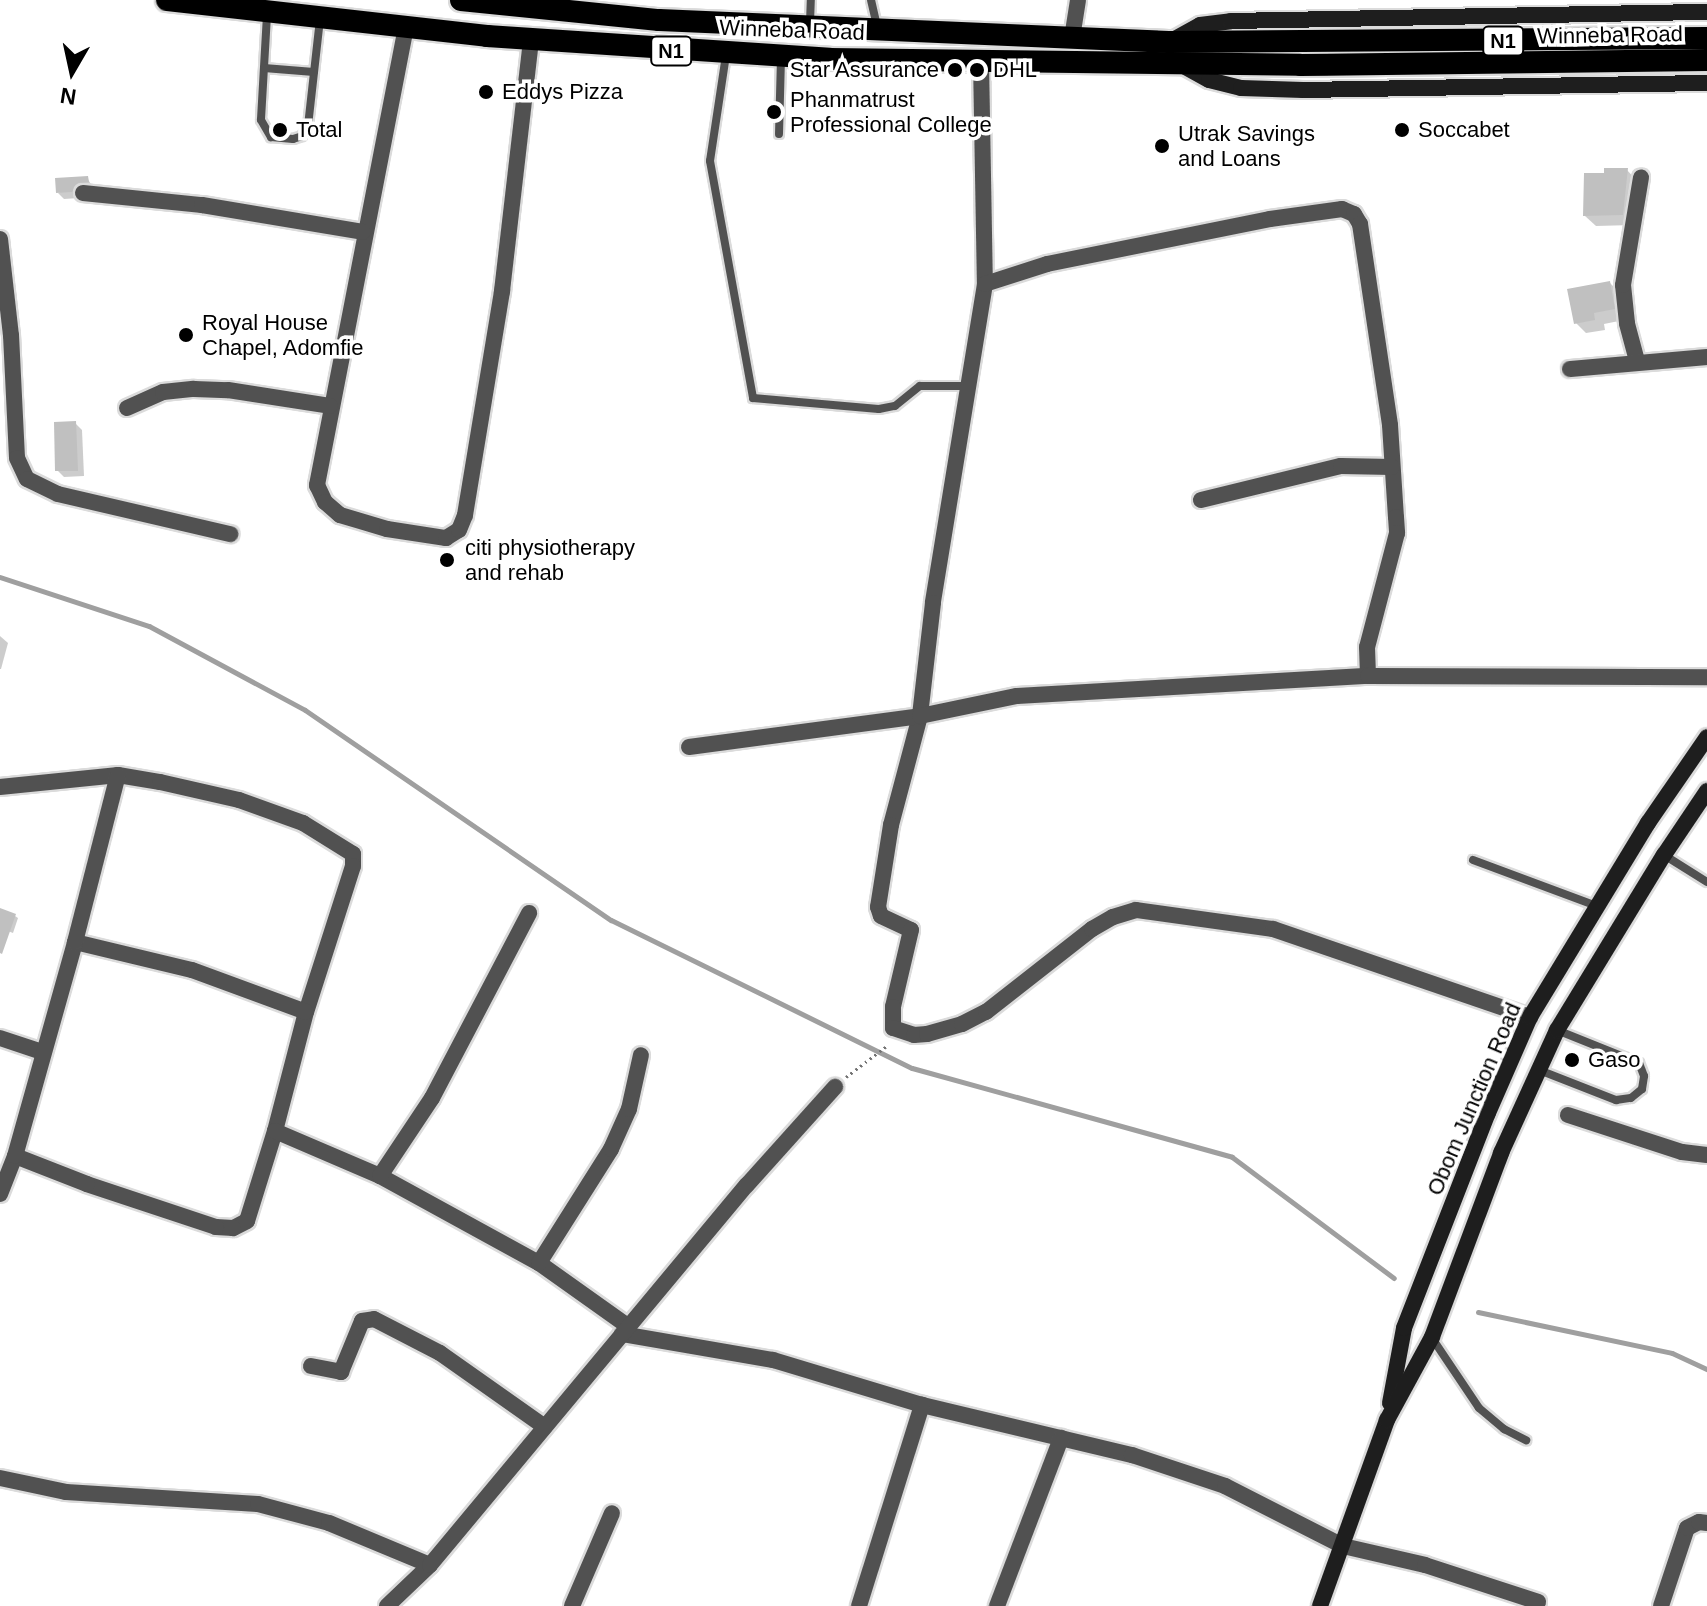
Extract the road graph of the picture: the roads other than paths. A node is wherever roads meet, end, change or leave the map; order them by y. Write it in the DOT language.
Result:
graph roads {
  1 [pos="167,0"];
  2 [pos="811,0"];
  3 [pos="871,0"];
  4 [pos="1078,0"];
  5 [pos="470,1"];
  6 [pos="578,6"];
  7 [pos="1707,12"];
  8 [pos="267,14"];
  9 [pos="320,19"];
  10 [pos="810,26"];
  11 [pos="406,27"];
  12 [pos="878,28"];
  13 [pos="1072,38"];
  14 [pos="1707,38"];
  15 [pos="531,40"];
  16 [pos="1169,42"];
  17 [pos="726,54"];
  18 [pos="1299,54"];
  19 [pos="781,57"];
  20 [pos="1707,60"];
  21 [pos="981,61"];
  22 [pos="1178,63"];
  23 [pos="264,68"];
  24 [pos="314,72"];
  25 [pos="1707,83"];
  26 [pos="779,134"];
  27 [pos="1641,177"];
  28 [pos="83,193"];
  29 [pos="363,232"];
  30 [pos="0,239"];
  31 [pos="985,284"];
  32 [pos="1707,357"];
  33 [pos="1637,361"];
  34 [pos="1570,369"];
  35 [pos="968,386"];
  36 [pos="330,406"];
  37 [pos="127,408"];
  38 [pos="1392,467"];
  39 [pos="1201,500"];
  40 [pos="230,534"];
  41 [pos="1368,676"];
  42 [pos="1707,677"];
  43 [pos="920,716"];
  44 [pos="1707,737"];
  45 [pos="689,747"];
  46 [pos="118,775"];
  47 [pos="0,787"];
  48 [pos="1707,791"];
  49 [pos="1664,855"];
  50 [pos="1473,860"];
  51 [pos="1707,882"];
  52 [pos="1597,906"];
  53 [pos="529,913"];
  54 [pos="75,942"];
  55 [pos="306,1012"];
  56 [pos="1530,1017"];
  57 [pos="1557,1030"];
  58 [pos="0,1038"];
  59 [pos="42,1052"];
  60 [pos="641,1055"];
  61 [pos="1539,1070"];
  62 [pos="835,1087"];
  63 [pos="1568,1115"];
  64 [pos="275,1131"];
  65 [pos="1707,1155"];
  66 [pos="15,1156"];
  67 [pos="380,1176"];
  68 [pos="0,1194"];
  69 [pos="539,1263"];
  70 [pos="626,1331"];
  71 [pos="1432,1337"];
  72 [pos="311,1366"];
  73 [pos="922,1405"];
  74 [pos="1387,1420"];
  75 [pos="545,1427"];
  76 [pos="1061,1438"];
  77 [pos="1526,1440"];
  78 [pos="0,1478"];
  79 [pos="612,1513"];
  80 [pos="1707,1523"];
  81 [pos="1343,1546"];
  82 [pos="430,1565"];
  83 [pos="1538,1602"];
  84 [pos="387,1606"];
  85 [pos="572,1606"];
  86 [pos="859,1606"];
  87 [pos="997,1606"];
  88 [pos="1320,1606"];
  89 [pos="1661,1606"];
  1 -- 8 [label="highway, Winneba Road / N1"];
  2 -- 10 [label="lane"];
  3 -- 12 [label="lane"];
  4 -- 13 [label="street"];
  5 -- 6 [label="highway, Winneba Road / N1"];
  6 -- 10 [label="highway, Winneba Road / N1"];
  7 -- 16 [label="main road, Winneba Road"];
  8 -- 9 [label="highway, Winneba Road / N1"];
  8 -- 23 [label="lane"];
  9 -- 11 [label="highway, Winneba Road / N1"];
  9 -- 24 [label="lane"];
  10 -- 12 [label="highway, Winneba Road / N1"];
  11 -- 15 [label="highway, Winneba Road / N1"];
  11 -- 29 [label="street"];
  12 -- 13 [label="highway, Winneba Road / N1"];
  13 -- 16 [label="highway, Winneba Road / N1"];
  14 -- 18 [label="highway, Winneba Road / N1"];
  15 -- 17 [label="highway, Winneba Road / N1"];
  15 -- 36 [label="street"];
  16 -- 18 [label="highway, Winneba Road / N1"];
  17 -- 19 [label="highway, Winneba Road / N1"];
  17 -- 35 [label="lane"];
  18 -- 20 [label="highway, Winneba Road / N1"];
  18 -- 22 [label="highway, Winneba Road / N1"];
  19 -- 21 [label="highway, Winneba Road / N1"];
  19 -- 26 [label="lane"];
  21 -- 22 [label="highway, Winneba Road / N1"];
  21 -- 31 [label="street"];
  22 -- 25 [label="main road, Winneba Road"];
  23 -- 24 [label="lane"];
  23 -- 24 [label="lane"];
  27 -- 33 [label="street"];
  28 -- 29 [label="street"];
  29 -- 36 [label="street"];
  30 -- 40 [label="street"];
  31 -- 35 [label="street"];
  31 -- 38 [label="street"];
  32 -- 33 [label="street"];
  33 -- 34 [label="street"];
  35 -- 43 [label="street"];
  36 -- 37 [label="street"];
  38 -- 39 [label="street"];
  38 -- 41 [label="street"];
  41 -- 42 [label="street"];
  41 -- 43 [label="street"];
  43 -- 45 [label="street"];
  43 -- 56 [label="street"];
  44 -- 52 [label="main road, Obom Junction Road"];
  46 -- 47 [label="street"];
  46 -- 54 [label="street"];
  46 -- 55 [label="street"];
  48 -- 49 [label="main road, Obom Junction Road"];
  49 -- 51 [label="lane"];
  49 -- 57 [label="main road, Obom Junction Road"];
  50 -- 52 [label="lane"];
  52 -- 56 [label="main road, Obom Junction Road"];
  53 -- 67 [label="street"];
  54 -- 55 [label="street"];
  54 -- 59 [label="street"];
  55 -- 64 [label="street"];
  56 -- 74 [label="main road, Obom Junction Road"];
  57 -- 61 [label="main road, Obom Junction Road"];
  57 -- 61 [label="lane"];
  58 -- 59 [label="street"];
  59 -- 66 [label="street"];
  60 -- 69 [label="street"];
  61 -- 71 [label="main road, Obom Junction Road"];
  62 -- 70 [label="street"];
  63 -- 65 [label="street"];
  64 -- 66 [label="street"];
  64 -- 67 [label="street"];
  66 -- 68 [label="street"];
  67 -- 69 [label="street"];
  69 -- 70 [label="street"];
  70 -- 73 [label="street"];
  70 -- 75 [label="street"];
  71 -- 74 [label="main road, Obom Junction Road"];
  71 -- 77 [label="lane"];
  72 -- 75 [label="street"];
  73 -- 76 [label="street"];
  73 -- 86 [label="street"];
  74 -- 81 [label="main road, Obom Junction Road"];
  75 -- 82 [label="street"];
  76 -- 81 [label="street"];
  76 -- 87 [label="street"];
  78 -- 82 [label="street"];
  79 -- 85 [label="street"];
  80 -- 89 [label="street"];
  81 -- 83 [label="street"];
  81 -- 88 [label="main road, Obom Junction Road"];
  82 -- 84 [label="street"];
}
